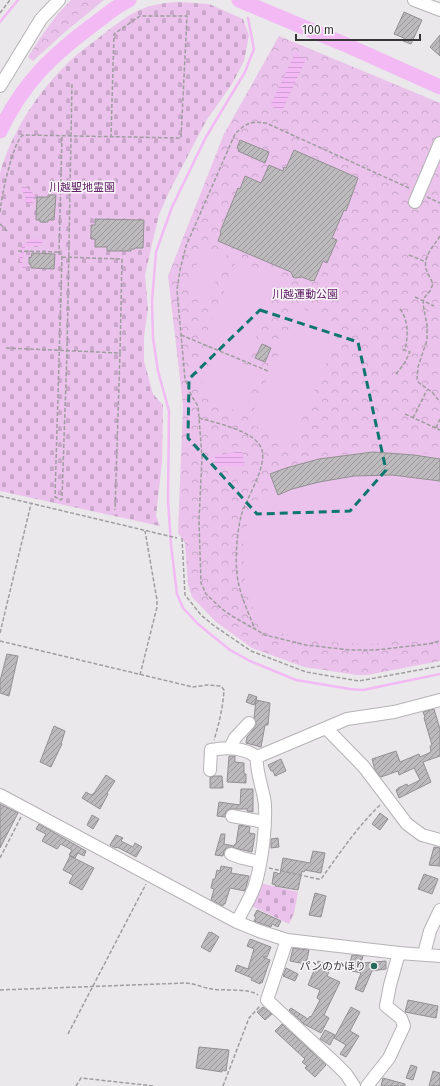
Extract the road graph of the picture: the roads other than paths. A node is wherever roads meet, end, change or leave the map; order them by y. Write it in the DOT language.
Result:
graph roads {
  1 [pos="60,0"];
  2 [pos="414,0"];
  3 [pos="440,10"];
  4 [pos="0,86"];
  5 [pos="440,143"];
  6 [pos="417,198"];
  7 [pos="440,700"];
  8 [pos="249,723"];
  9 [pos="326,728"];
  10 [pos="230,748"];
  11 [pos="258,757"];
  12 [pos="210,770"];
  13 [pos="0,795"];
  14 [pos="232,816"];
  15 [pos="264,822"];
  16 [pos="440,840"];
  17 [pos="231,854"];
  18 [pos="259,864"];
  19 [pos="440,910"];
  20 [pos="238,922"];
  21 [pos="287,940"];
  22 [pos="399,953"];
  23 [pos="424,954"];
  24 [pos="440,956"];
  25 [pos="354,1086"];
  26 [pos="367,1086"];
  1 -- 4 [label="street"];
  2 -- 3 [label="street"];
  5 -- 6 [label="street"];
  7 -- 9 [label="street"];
  8 -- 10 [label="street"];
  9 -- 11 [label="street"];
  9 -- 16 [label="street"];
  10 -- 11 [label="street"];
  10 -- 12 [label="street"];
  11 -- 15 [label="street"];
  13 -- 20 [label="street"];
  14 -- 15 [label="street"];
  15 -- 18 [label="street"];
  17 -- 18 [label="street"];
  18 -- 20 [label="street"];
  19 -- 23 [label="street"];
  20 -- 21 [label="street"];
  21 -- 22 [label="street"];
  21 -- 25 [label="street"];
  22 -- 23 [label="street"];
  22 -- 26 [label="street"];
  23 -- 24 [label="street"];
}
